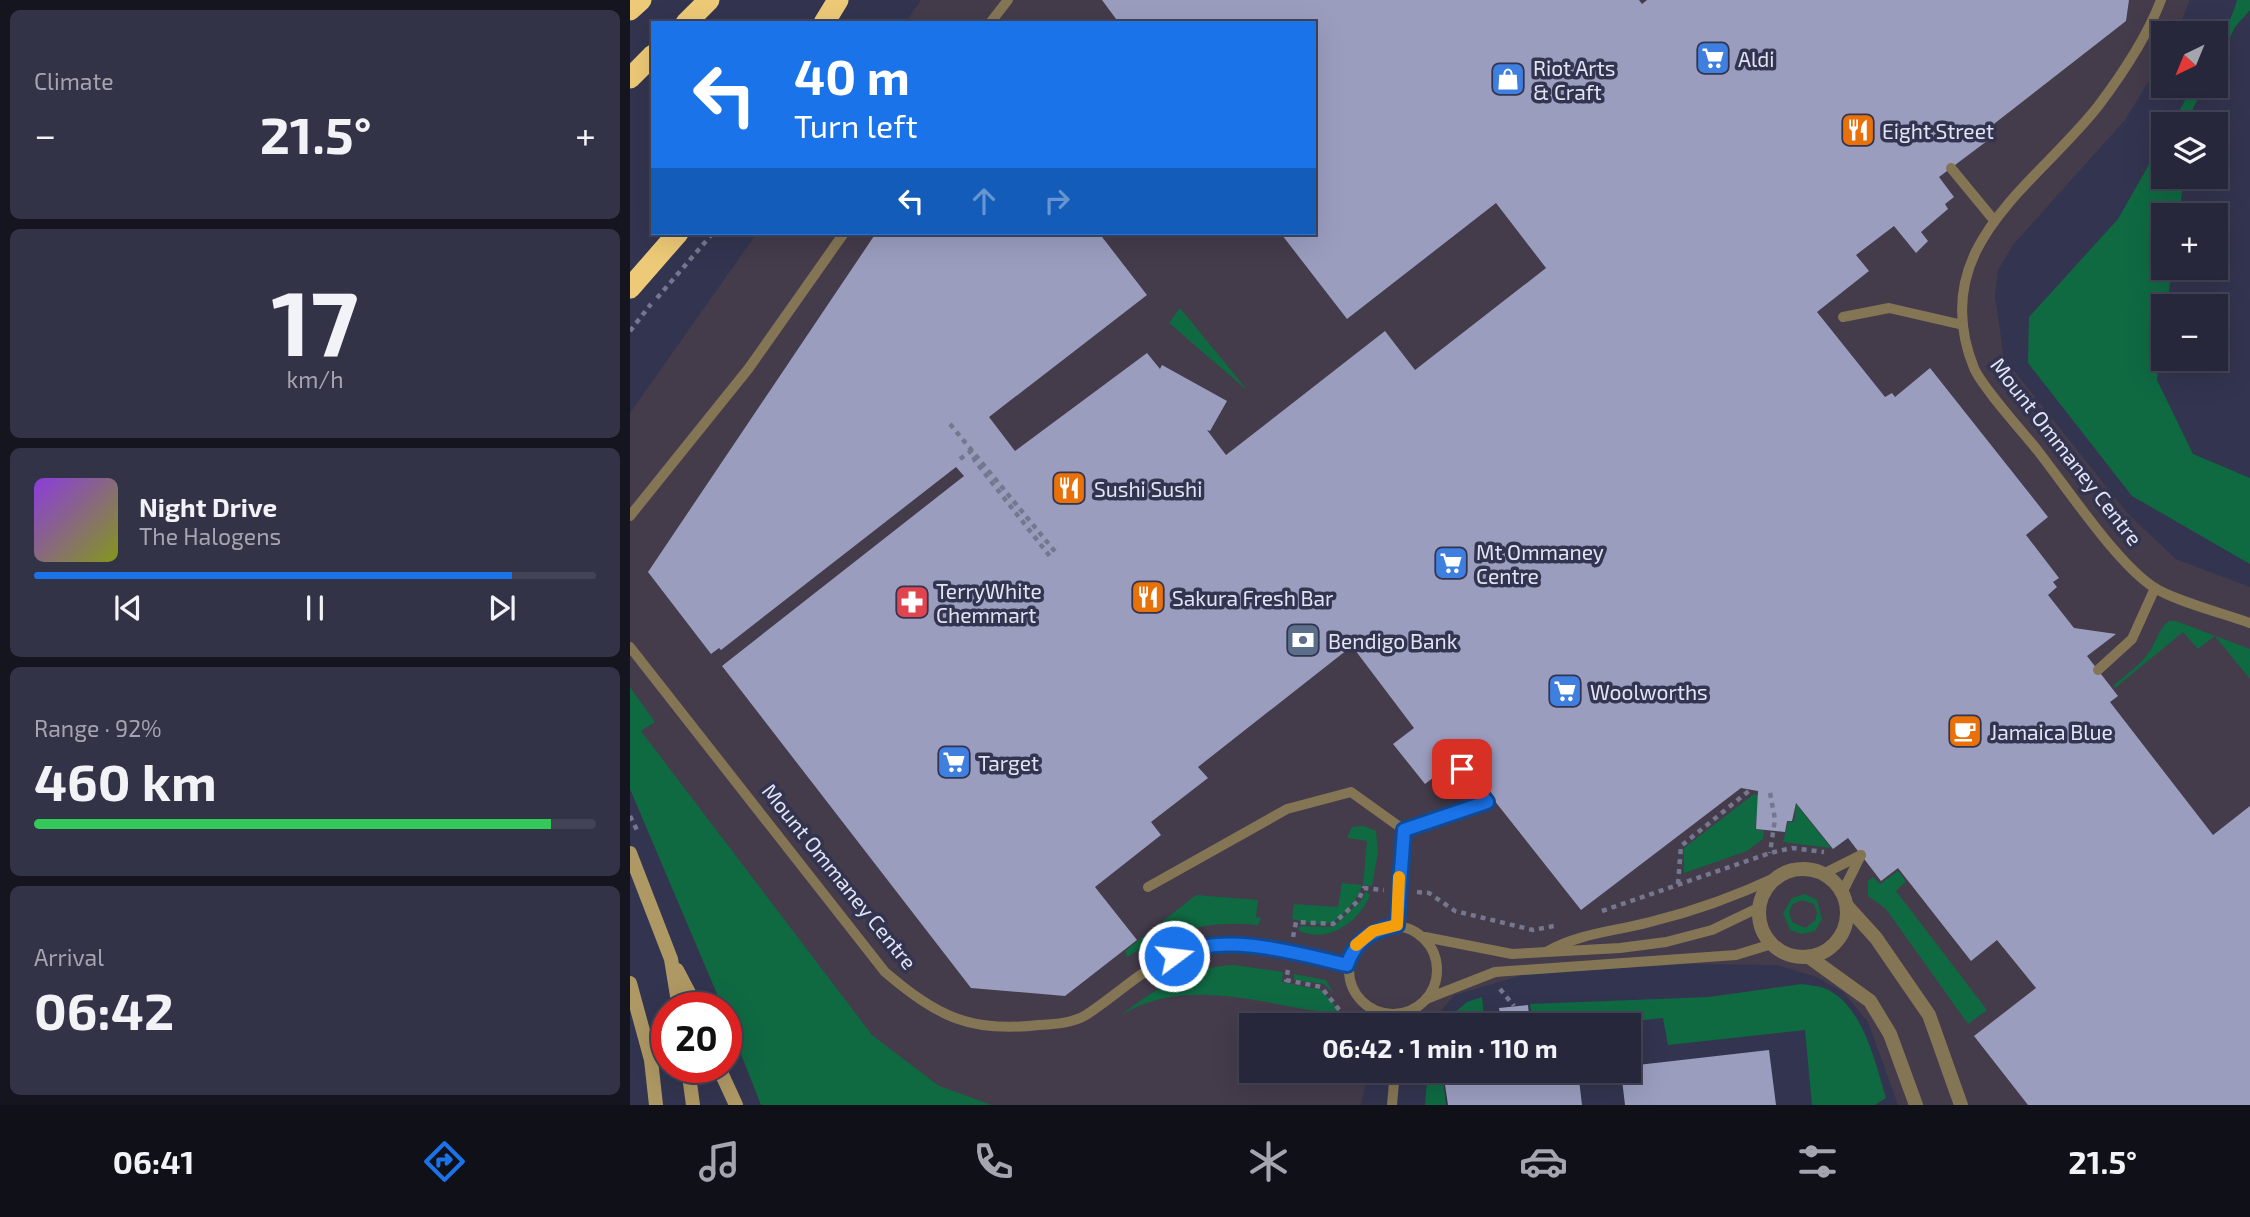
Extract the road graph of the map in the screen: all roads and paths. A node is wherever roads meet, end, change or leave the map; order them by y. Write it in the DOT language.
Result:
graph roads {
  1 [pos="641,0"];
  2 [pos="709,0"];
  3 [pos="838,0"];
  4 [pos="1008,0"];
  5 [pos="2161,0"];
  6 [pos="630,10"];
  7 [pos="688,21"];
  8 [pos="825,21"];
  9 [pos="992,21"];
  10 [pos="651,57"];
  11 [pos="630,78"];
  12 [pos="1951,168"];
  13 [pos="1993,219"];
  14 [pos="676,235"];
  15 [pos="711,235"];
  16 [pos="843,235"];
  17 [pos="630,288"];
  18 [pos="1843,317"];
  19 [pos="1963,325"];
  20 [pos="630,331"];
  21 [pos="950,424"];
  22 [pos="971,451"];
  23 [pos="960,459"];
  24 [pos="630,516"];
  25 [pos="1057,554"];
  26 [pos="1052,559"];
  27 [pos="2155,588"];
  28 [pos="2250,623"];
  29 [pos="630,647"];
  30 [pos="2098,670"];
  31 [pos="1462,769"];
  32 [pos="1750,790"];
  33 [pos="1770,793"];
  34 [pos="1404,830"];
  35 [pos="1831,850"];
  36 [pos="630,853"];
  37 [pos="1770,853"];
  38 [pos="1783,874"];
  39 [pos="1823,874"];
  40 [pos="1678,884"];
  41 [pos="1148,887"];
  42 [pos="1398,891"];
  43 [pos="1844,900"];
  44 [pos="1760,906"];
  45 [pos="1601,912"];
  46 [pos="1565,923"];
  47 [pos="1397,925"];
  48 [pos="1425,937"];
  49 [pos="1772,944"];
  50 [pos="1290,952"];
  51 [pos="1543,954"];
  52 [pos="1809,957"];
  53 [pos="671,959"];
  54 [pos="1347,965"];
  55 [pos="630,983"];
  56 [pos="676,992"];
  57 [pos="689,992"];
  58 [pos="1426,999"];
  59 [pos="1412,1010"];
  60 [pos="1378,1012"];
  61 [pos="1342,1013"];
  62 [pos="1411,1013"];
  63 [pos="690,1083"];
  64 [pos="726,1083"];
  65 [pos="1394,1083"];
  66 [pos="656,1105"];
  67 [pos="693,1105"];
  68 [pos="736,1105"];
  69 [pos="1392,1105"];
  70 [pos="1916,1105"];
  71 [pos="1961,1105"];
  1 -- 6 [label="highway"];
  2 -- 7 [label="highway"];
  3 -- 8 [label="highway"];
  4 -- 9 [label="lane"];
  5 -- 13 [label="lane, Mount Ommaney Centre"];
  10 -- 11 [label="highway"];
  12 -- 13 [label="lane"];
  13 -- 19 [label="lane, Mount Ommaney Centre"];
  14 -- 17 [label="highway"];
  15 -- 20 [label="path"];
  16 -- 24 [label="lane"];
  18 -- 19 [label="lane"];
  19 -- 27 [label="lane, Mount Ommaney Centre"];
  21 -- 22 [label="path"];
  22 -- 23 [label="path"];
  22 -- 25 [label="path"];
  22 -- 26 [label="path"];
  27 -- 28 [label="lane, Mount Ommaney Centre"];
  27 -- 30 [label="lane"];
  29 -- 50 [label="lane, Mount Ommaney Centre"];
  31 -- 34 [label="lane"];
  32 -- 40 [label="path"];
  33 -- 37 [label="path"];
  34 -- 41 [label="lane"];
  34 -- 42 [label="lane"];
  35 -- 37 [label="path"];
  36 -- 53 [label="main road"];
  37 -- 40 [label="path"];
  38 -- 39 [label="street"];
  38 -- 44 [label="street"];
  38 -- 51 [label="lane"];
  39 -- 43 [label="street"];
  39 -- 43 [label="lane"];
  40 -- 45 [label="path"];
  42 -- 46 [label="path"];
  42 -- 47 [label="lane"];
  42 -- 50 [label="path"];
  43 -- 52 [label="street"];
  43 -- 71 [label="street"];
  44 -- 49 [label="street"];
  44 -- 51 [label="lane"];
  47 -- 48 [label="lane"];
  47 -- 54 [label="lane"];
  48 -- 51 [label="lane"];
  48 -- 58 [label="lane"];
  49 -- 52 [label="street"];
  49 -- 58 [label="lane"];
  50 -- 54 [label="lane, Mount Ommaney Centre"];
  50 -- 61 [label="path"];
  52 -- 70 [label="street"];
  53 -- 56 [label="main road"];
  53 -- 57 [label="main road"];
  54 -- 60 [label="lane"];
  55 -- 66 [label="main road"];
  58 -- 59 [label="lane"];
  59 -- 60 [label="lane"];
  59 -- 62 [label="lane"];
  63 -- 67 [label="main road"];
  64 -- 68 [label="main road"];
  65 -- 69 [label="lane"];
}
